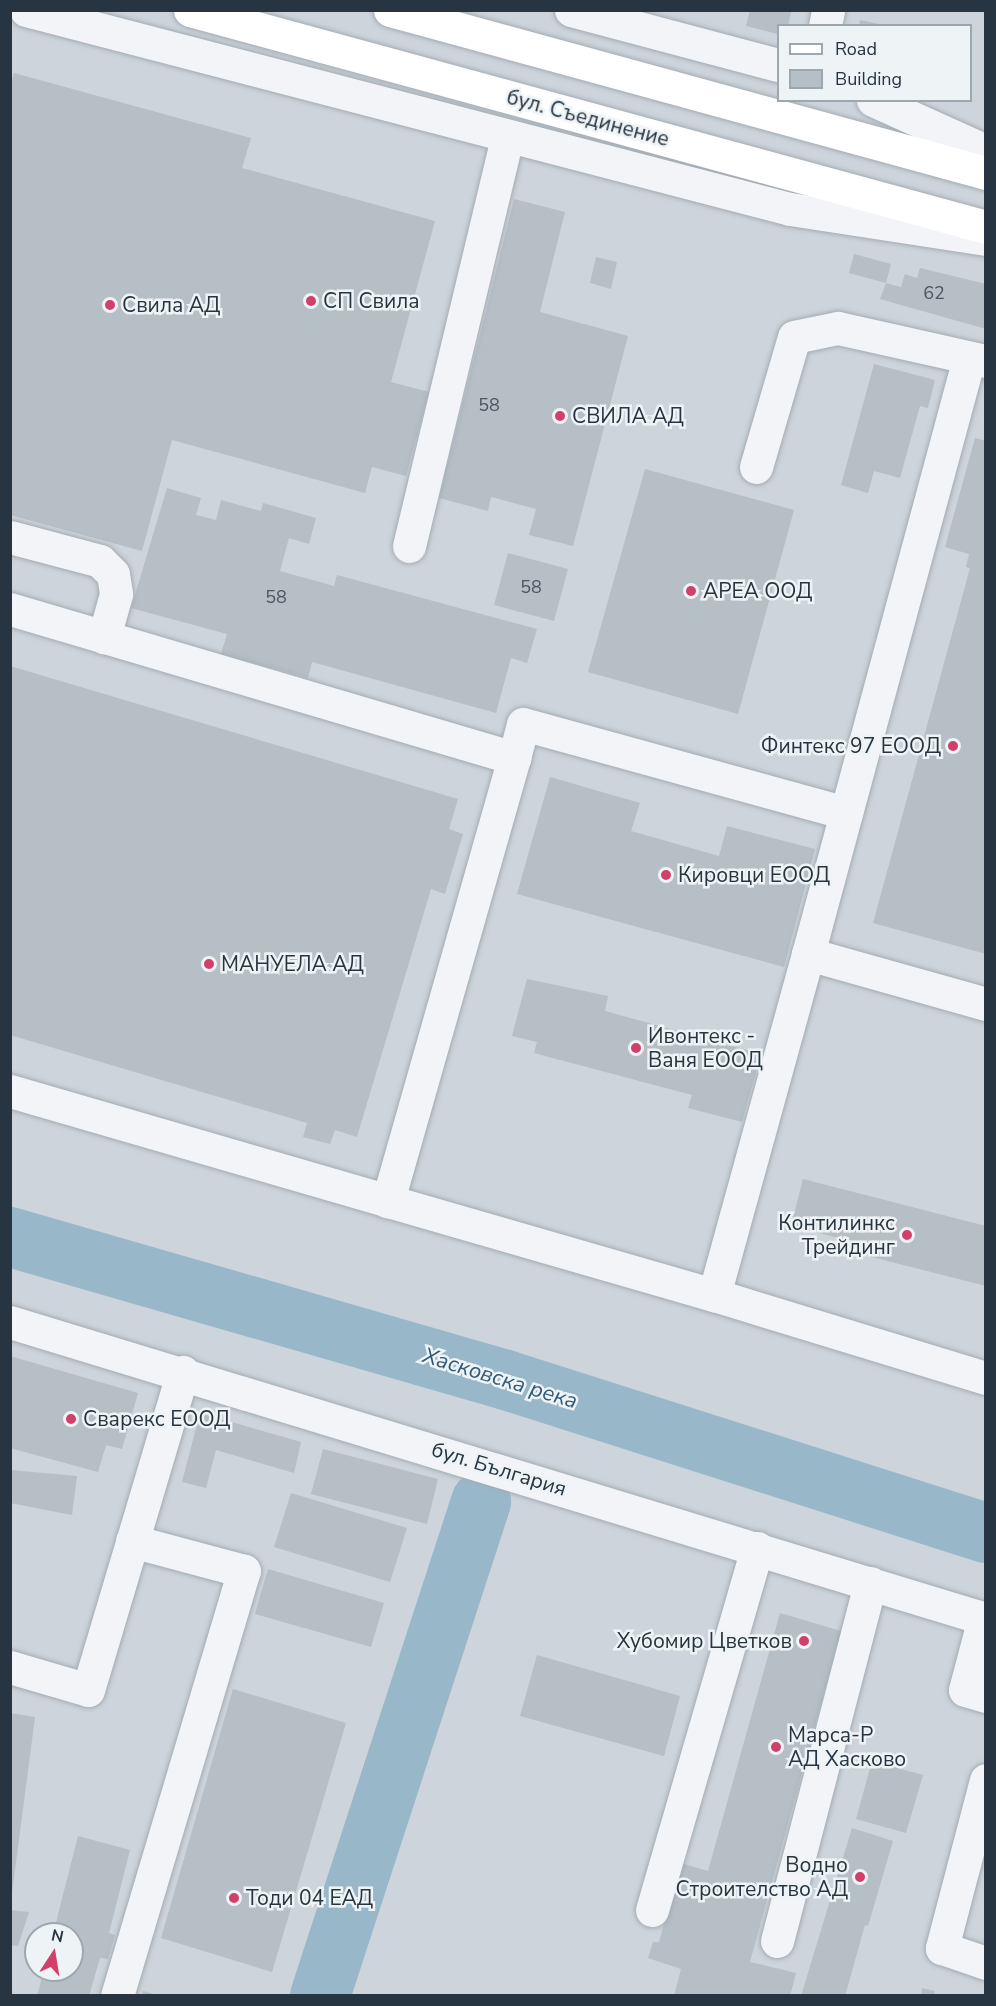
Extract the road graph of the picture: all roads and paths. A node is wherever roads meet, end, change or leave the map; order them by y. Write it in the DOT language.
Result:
graph roads {
  1 [pos="26,10"];
  2 [pos="190,10"];
  3 [pos="390,10"];
  4 [pos="571,10"];
  5 [pos="777,65"];
  6 [pos="877,102"];
  7 [pos="507,138"];
  8 [pos="986,151"];
  9 [pos="986,173"];
  10 [pos="986,226"];
  11 [pos="986,239"];
  12 [pos="977,360"];
  13 [pos="756,467"];
  14 [pos="10,537"];
  15 [pos="409,546"];
  16 [pos="10,609"];
  17 [pos="104,637"];
  18 [pos="514,758"];
  19 [pos="846,813"];
  20 [pos="808,954"];
  21 [pos="986,1004"];
  22 [pos="10,1091"];
  23 [pos="388,1201"];
  24 [pos="714,1295"];
  25 [pos="10,1322"];
  26 [pos="183,1372"];
  27 [pos="986,1378"];
  28 [pos="132,1541"];
  29 [pos="756,1548"];
  30 [pos="870,1583"];
  31 [pos="985,1619"];
  32 [pos="10,1667"];
  33 [pos="986,1696"];
  34 [pos="986,1780"];
  35 [pos="652,1910"];
  36 [pos="777,1941"];
  37 [pos="986,1963"];
  38 [pos="117,1995"];
  1 -- 7 [label="street"];
  2 -- 10 [label="main road, бул. Съединение"];
  3 -- 9 [label="main road"];
  4 -- 5 [label="street"];
  6 -- 8 [label="street"];
  7 -- 11 [label="street"];
  7 -- 15 [label="street"];
  12 -- 13 [label="street"];
  12 -- 19 [label="street"];
  14 -- 17 [label="street"];
  16 -- 17 [label="street"];
  17 -- 18 [label="street"];
  18 -- 19 [label="street"];
  18 -- 23 [label="street"];
  19 -- 20 [label="street"];
  20 -- 21 [label="street"];
  20 -- 24 [label="street"];
  22 -- 23 [label="street"];
  23 -- 24 [label="street"];
  24 -- 27 [label="street"];
  25 -- 26 [label="street, бул. България"];
  26 -- 28 [label="street"];
  26 -- 29 [label="street, бул. България"];
  28 -- 32 [label="street"];
  28 -- 38 [label="street"];
  29 -- 30 [label="street, бул. България"];
  29 -- 35 [label="street"];
  30 -- 31 [label="street, бул. България"];
  30 -- 36 [label="street"];
  31 -- 33 [label="street"];
  34 -- 37 [label="street"];
}
